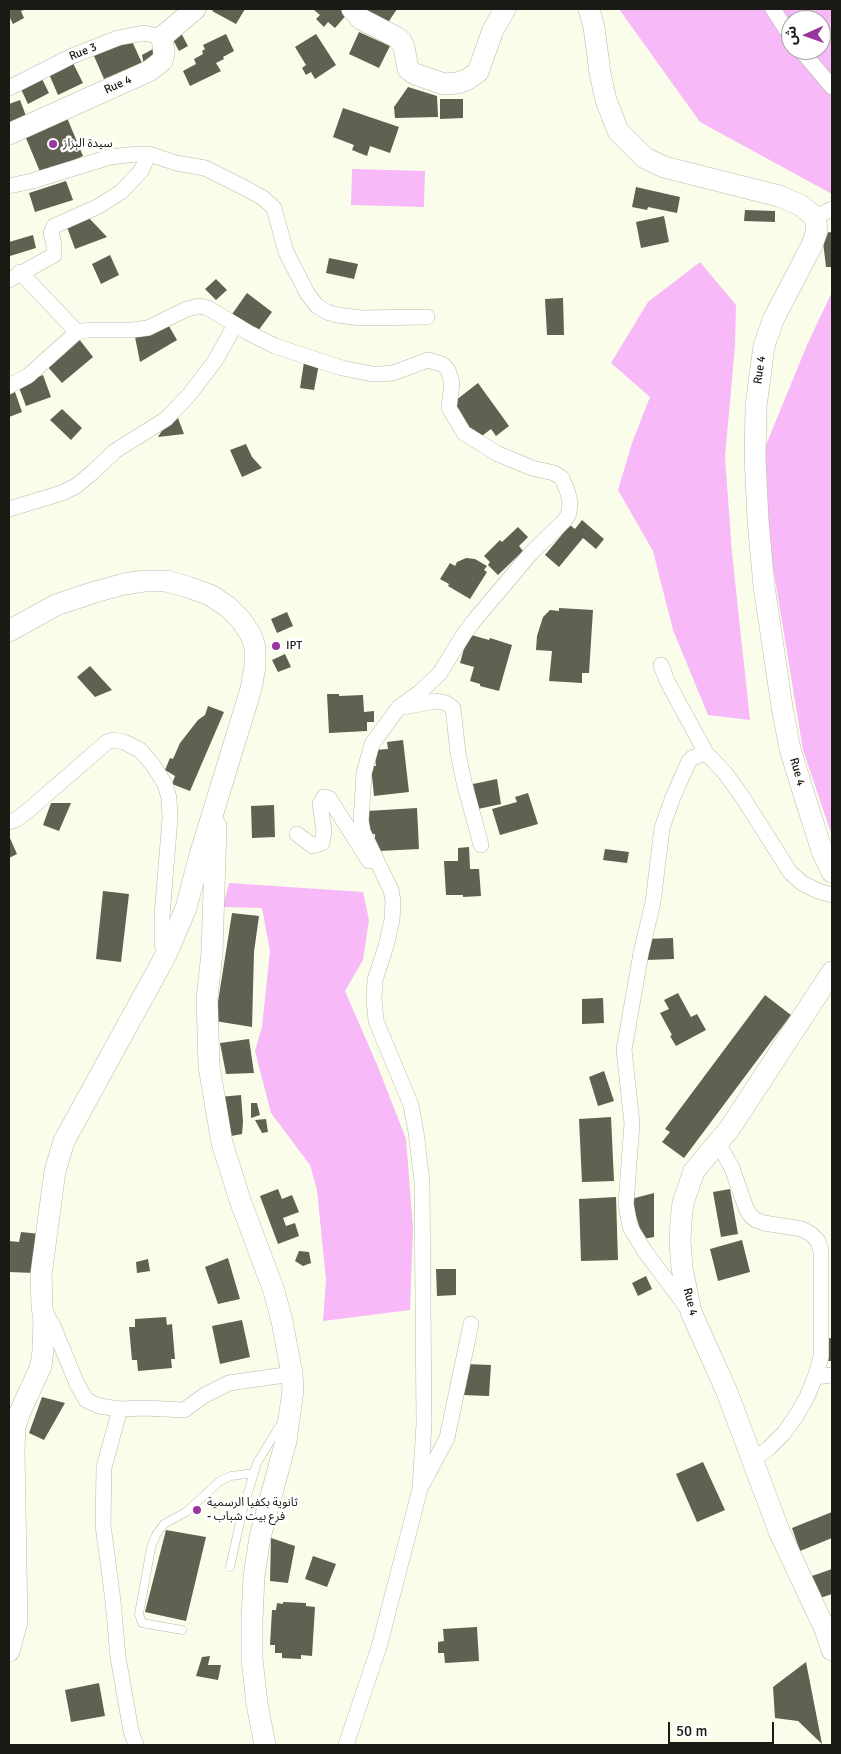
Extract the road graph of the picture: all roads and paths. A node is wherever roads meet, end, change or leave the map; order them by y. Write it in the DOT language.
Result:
graph roads {
  1 [pos="196,9"];
  2 [pos="352,9"];
  3 [pos="505,9"];
  4 [pos="589,9"];
  5 [pos="773,9"];
  6 [pos="781,21"];
  7 [pos="162,37"];
  8 [pos="809,60"];
  9 [pos="832,87"];
  10 [pos="9,88"];
  11 [pos="9,134"];
  12 [pos="149,154"];
  13 [pos="9,186"];
  14 [pos="824,213"];
  15 [pos="14,276"];
  16 [pos="427,317"];
  17 [pos="234,325"];
  18 [pos="77,332"];
  19 [pos="9,386"];
  20 [pos="9,509"];
  21 [pos="9,631"];
  22 [pos="661,665"];
  23 [pos="399,707"];
  24 [pos="706,753"];
  25 [pos="217,797"];
  26 [pos="9,822"];
  27 [pos="297,834"];
  28 [pos="481,845"];
  29 [pos="832,872"];
  30 [pos="391,890"];
  31 [pos="832,895"];
  32 [pos="166,955"];
  33 [pos="832,972"];
  34 [pos="718,1143"];
  35 [pos="42,1307"];
  36 [pos="691,1312"];
  37 [pos="471,1324"];
  38 [pos="292,1374"];
  39 [pos="832,1375"];
  40 [pos="815,1377"];
  41 [pos="292,1406"];
  42 [pos="120,1409"];
  43 [pos="752,1461"];
  44 [pos="254,1474"];
  45 [pos="420,1489"];
  46 [pos="230,1567"];
  47 [pos="829,1627"];
  48 [pos="182,1630"];
  49 [pos="832,1650"];
  50 [pos="9,1651"];
  51 [pos="136,1745"];
  52 [pos="265,1745"];
  53 [pos="346,1745"];
  1 -- 7 [label="street"];
  2 -- 3 [label="street"];
  4 -- 14 [label="street, Rue 4"];
  5 -- 6 [label="street"];
  7 -- 10 [label="street, Rue 3"];
  7 -- 11 [label="street, Rue 4"];
  8 -- 9 [label="street"];
  12 -- 13 [label="street"];
  12 -- 15 [label="street"];
  12 -- 16 [label="street"];
  14 -- 29 [label="street, Rue 4"];
  15 -- 18 [label="street"];
  17 -- 18 [label="street"];
  17 -- 20 [label="street"];
  17 -- 23 [label="street"];
  18 -- 19 [label="street"];
  21 -- 25 [label="street"];
  22 -- 24 [label="street"];
  23 -- 28 [label="street"];
  23 -- 30 [label="street"];
  24 -- 31 [label="street"];
  24 -- 36 [label="street"];
  25 -- 32 [label="street"];
  25 -- 38 [label="street"];
  26 -- 32 [label="street"];
  27 -- 30 [label="street"];
  30 -- 45 [label="street"];
  32 -- 35 [label="street"];
  33 -- 34 [label="street, Rue 4"];
  34 -- 36 [label="street, Rue 4"];
  34 -- 40 [label="street"];
  35 -- 42 [label="street"];
  35 -- 50 [label="street"];
  36 -- 43 [label="street, Rue 4"];
  37 -- 45 [label="street"];
  38 -- 41 [label="street"];
  38 -- 42 [label="street"];
  39 -- 40 [label="street"];
  40 -- 43 [label="street"];
  41 -- 44 [label="lane"];
  41 -- 52 [label="street"];
  42 -- 51 [label="street"];
  43 -- 47 [label="street, Rue 4"];
  44 -- 46 [label="lane"];
  44 -- 48 [label="lane"];
  45 -- 53 [label="street"];
  47 -- 49 [label="street, Rue 4"];
}
